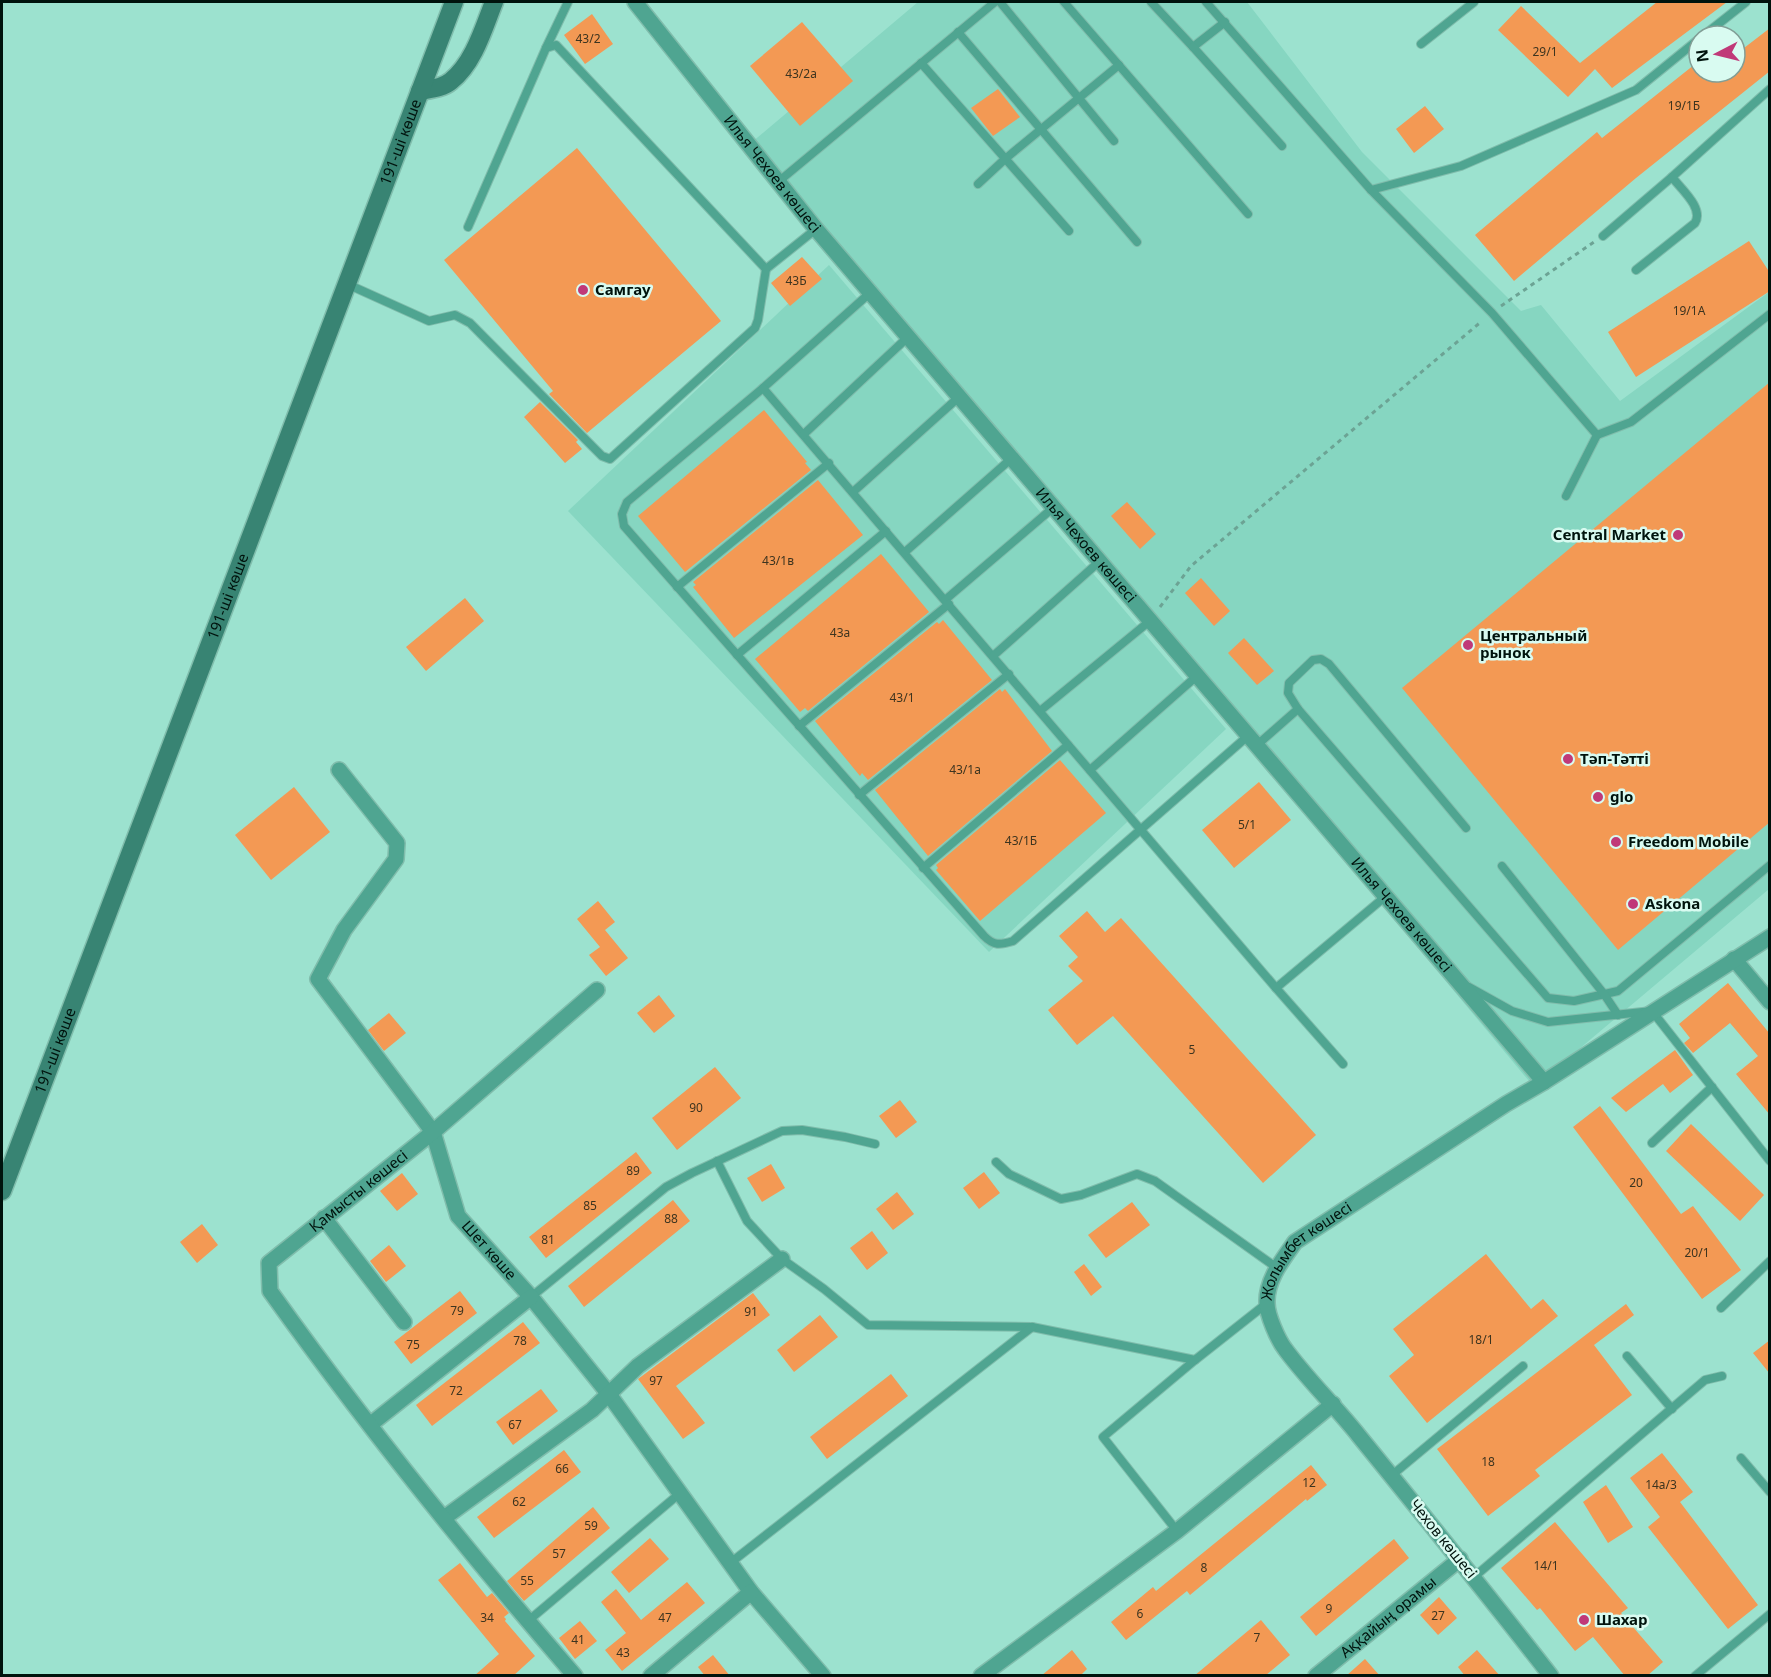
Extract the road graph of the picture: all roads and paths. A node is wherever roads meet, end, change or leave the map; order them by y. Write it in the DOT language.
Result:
graph roads {
  1 [pos="454,2"];
  2 [pos="494,2"];
  3 [pos="568,2"];
  4 [pos="635,2"];
  5 [pos="995,2"];
  6 [pos="1000,2"];
  7 [pos="1064,2"];
  8 [pos="1151,2"];
  9 [pos="1206,2"];
  10 [pos="1474,2"];
  11 [pos="1746,2"];
  12 [pos="1225,22"];
  13 [pos="1718,24"];
  14 [pos="958,32"];
  15 [pos="1421,44"];
  16 [pos="1193,47"];
  17 [pos="546,48"];
  18 [pos="1687,49"];
  19 [pos="921,63"];
  20 [pos="1119,65"];
  21 [pos="1770,89"];
  22 [pos="420,91"];
  23 [pos="1080,99"];
  24 [pos="1041,129"];
  25 [pos="1114,141"];
  26 [pos="1282,146"];
  27 [pos="1005,159"];
  28 [pos="1672,177"];
  29 [pos="778,182"];
  30 [pos="978,184"];
  31 [pos="1371,190"];
  32 [pos="1248,214"];
  33 [pos="468,227"];
  34 [pos="816,229"];
  35 [pos="1069,231"];
  36 [pos="1603,236"];
  37 [pos="1137,242"];
  38 [pos="766,269"];
  39 [pos="1636,270"];
  40 [pos="347,284"];
  41 [pos="871,292"];
  42 [pos="1492,313"];
  43 [pos="1770,314"];
  44 [pos="909,336"];
  45 [pos="764,388"];
  46 [pos="960,396"];
  47 [pos="804,434"];
  48 [pos="1597,435"];
  49 [pos="1013,458"];
  50 [pos="829,463"];
  51 [pos="853,492"];
  52 [pos="1566,496"];
  53 [pos="1054,507"];
  54 [pos="886,531"];
  55 [pos="905,552"];
  56 [pos="1101,561"];
  57 [pos="678,587"];
  58 [pos="947,602"];
  59 [pos="1151,620"];
  60 [pos="737,656"];
  61 [pos="993,656"];
  62 [pos="1009,675"];
  63 [pos="1198,675"];
  64 [pos="1298,709"];
  65 [pos="1040,711"];
  66 [pos="799,726"];
  67 [pos="1253,740"];
  68 [pos="1068,745"];
  69 [pos="339,770"];
  70 [pos="1090,770"];
  71 [pos="859,795"];
  72 [pos="1466,828"];
  73 [pos="1141,829"];
  74 [pos="1770,865"];
  75 [pos="1502,866"];
  76 [pos="923,868"];
  77 [pos="1386,896"];
  78 [pos="1770,937"];
  79 [pos="1734,959"];
  80 [pos="1460,982"];
  81 [pos="1275,988"];
  82 [pos="597,990"];
  83 [pos="1604,994"];
  84 [pos="1770,1002"];
  85 [pos="1652,1011"];
  86 [pos="1618,1015"];
  87 [pos="1343,1064"];
  88 [pos="1545,1082"];
  89 [pos="1712,1088"];
  90 [pos="434,1132"];
  91 [pos="1652,1143"];
  92 [pos="874,1144"];
  93 [pos="717,1161"];
  94 [pos="1770,1161"];
  95 [pos="996,1162"];
  96 [pos="2,1191"];
  97 [pos="324,1218"];
  98 [pos="782,1259"];
  99 [pos="1770,1261"];
  100 [pos="1277,1268"];
  101 [pos="531,1297"];
  102 [pos="1266,1304"];
  103 [pos="1722,1308"];
  104 [pos="404,1322"];
  105 [pos="1032,1327"];
  106 [pos="1627,1356"];
  107 [pos="1195,1360"];
  108 [pos="1523,1366"];
  109 [pos="1722,1376"];
  110 [pos="608,1393"];
  111 [pos="1333,1404"];
  112 [pos="1672,1409"];
  113 [pos="370,1424"];
  114 [pos="1740,1458"];
  115 [pos="1391,1476"];
  116 [pos="1770,1492"];
  117 [pos="679,1494"];
  118 [pos="444,1518"];
  119 [pos="1177,1531"];
  120 [pos="1460,1559"];
  121 [pos="729,1564"];
  122 [pos="1474,1578"];
  123 [pos="751,1592"];
  124 [pos="1770,1614"];
  125 [pos="528,1621"];
  126 [pos="575,1676"];
  127 [pos="651,1676"];
  128 [pos="823,1676"];
  129 [pos="981,1676"];
  130 [pos="1316,1676"];
  131 [pos="1551,1676"];
  132 [pos="1695,1676"];
  1 -- 22 [label="main road, 191-ші көше"];
  2 -- 22 [label="main road"];
  3 -- 17 [label="lane"];
  4 -- 29 [label="street, Илья Чехоев көшесі"];
  5 -- 14 [label="lane"];
  6 -- 23 [label="lane"];
  7 -- 20 [label="lane"];
  8 -- 16 [label="lane"];
  9 -- 12 [label="lane"];
  10 -- 15 [label="lane"];
  11 -- 13 [label="lane"];
  12 -- 16 [label="lane"];
  12 -- 31 [label="lane"];
  14 -- 19 [label="lane"];
  14 -- 24 [label="lane"];
  16 -- 26 [label="lane"];
  17 -- 33 [label="lane"];
  17 -- 38 [label="lane"];
  18 -- 31 [label="lane"];
  19 -- 27 [label="lane"];
  19 -- 29 [label="lane"];
  20 -- 23 [label="lane"];
  20 -- 32 [label="lane"];
  21 -- 28 [label="lane"];
  22 -- 40 [label="main road, 191-ші көше"];
  23 -- 24 [label="lane"];
  23 -- 25 [label="lane"];
  24 -- 27 [label="lane"];
  24 -- 37 [label="lane"];
  27 -- 30 [label="lane"];
  27 -- 35 [label="lane"];
  28 -- 36 [label="lane"];
  28 -- 39 [label="lane"];
  29 -- 34 [label="street, Илья Чехоев көшесі"];
  31 -- 42 [label="lane"];
  34 -- 38 [label="lane"];
  34 -- 41 [label="street, Илья Чехоев көшесі"];
  36 -- 42 [label="path"];
  38 -- 40 [label="lane"];
  40 -- 96 [label="main road, 191-ші көше"];
  41 -- 44 [label="street, Илья Чехоев көшесі"];
  41 -- 45 [label="lane"];
  42 -- 48 [label="lane"];
  42 -- 59 [label="path"];
  43 -- 48 [label="lane"];
  44 -- 46 [label="street, Илья Чехоев көшесі"];
  44 -- 47 [label="lane"];
  45 -- 47 [label="lane"];
  45 -- 57 [label="lane"];
  46 -- 49 [label="street, Илья Чехоев көшесі"];
  46 -- 51 [label="lane"];
  47 -- 50 [label="lane"];
  48 -- 52 [label="lane"];
  49 -- 53 [label="street, Илья Чехоев көшесі"];
  49 -- 55 [label="lane"];
  50 -- 51 [label="lane"];
  50 -- 57 [label="lane"];
  51 -- 54 [label="lane"];
  53 -- 56 [label="street, Илья Чехоев көшесі"];
  53 -- 58 [label="lane"];
  54 -- 55 [label="lane"];
  54 -- 60 [label="lane"];
  55 -- 58 [label="lane"];
  56 -- 59 [label="street, Илья Чехоев көшесі"];
  56 -- 61 [label="lane"];
  57 -- 60 [label="lane"];
  58 -- 61 [label="lane"];
  58 -- 66 [label="lane"];
  59 -- 63 [label="street, Илья Чехоев көшесі"];
  59 -- 65 [label="lane"];
  60 -- 66 [label="lane"];
  61 -- 62 [label="lane"];
  62 -- 65 [label="lane"];
  62 -- 71 [label="lane"];
  63 -- 67 [label="street, Илья Чехоев көшесі"];
  63 -- 70 [label="lane"];
  64 -- 67 [label="lane"];
  64 -- 72 [label="lane"];
  64 -- 83 [label="lane"];
  65 -- 68 [label="lane"];
  66 -- 71 [label="lane"];
  67 -- 73 [label="lane"];
  67 -- 77 [label="street, Илья Чехоев көшесі"];
  68 -- 70 [label="lane"];
  68 -- 76 [label="lane"];
  69 -- 90 [label="street, Шет көше"];
  70 -- 73 [label="lane"];
  71 -- 76 [label="lane"];
  73 -- 76 [label="lane"];
  73 -- 81 [label="lane"];
  74 -- 83 [label="lane"];
  75 -- 83 [label="lane"];
  77 -- 80 [label="street, Илья Чехоев көшесі"];
  77 -- 81 [label="lane"];
  78 -- 79 [label="street, Жолымбет көшесі"];
  79 -- 84 [label="street"];
  79 -- 85 [label="street, Жолымбет көшесі"];
  80 -- 86 [label="lane"];
  80 -- 88 [label="street, Илья Чехоев көшесі"];
  81 -- 87 [label="lane"];
  82 -- 90 [label="street, Қамысты көшесі"];
  83 -- 86 [label="lane"];
  85 -- 86 [label="lane"];
  85 -- 88 [label="street, Жолымбет көшесі"];
  85 -- 89 [label="lane"];
  88 -- 100 [label="street, Жолымбет көшесі"];
  89 -- 91 [label="lane"];
  89 -- 94 [label="lane"];
  90 -- 97 [label="street, Қамысты көшесі"];
  90 -- 101 [label="street, Шет көше"];
  92 -- 93 [label="lane"];
  93 -- 98 [label="lane"];
  93 -- 101 [label="lane"];
  95 -- 100 [label="lane"];
  97 -- 104 [label="street"];
  97 -- 113 [label="street, Қамысты көшесі"];
  98 -- 105 [label="lane"];
  98 -- 110 [label="street"];
  99 -- 103 [label="lane"];
  100 -- 102 [label="street, Жолымбет көшесі"];
  101 -- 110 [label="street, Шет көше"];
  101 -- 113 [label="street"];
  102 -- 107 [label="lane"];
  102 -- 111 [label="street, Жолымбет көшесі"];
  105 -- 107 [label="lane"];
  105 -- 121 [label="lane"];
  106 -- 112 [label="lane"];
  107 -- 119 [label="lane"];
  108 -- 115 [label="lane"];
  109 -- 112 [label="lane"];
  110 -- 117 [label="street, Шет көше"];
  110 -- 118 [label="street"];
  111 -- 115 [label="street, Чехов көшесі"];
  111 -- 119 [label="street"];
  112 -- 122 [label="lane"];
  113 -- 118 [label="street, Қамысты көшесі"];
  114 -- 116 [label="lane"];
  115 -- 120 [label="street, Чехов көшесі"];
  117 -- 121 [label="street, Шет көше"];
  117 -- 125 [label="lane"];
  118 -- 125 [label="street, Қамысты көшесі"];
  119 -- 129 [label="street"];
  120 -- 122 [label="street, Чехов көшесі"];
  120 -- 130 [label="street, Аққайың орамы"];
  121 -- 123 [label="street, Шет көше"];
  122 -- 131 [label="street, Чехов көшесі"];
  123 -- 127 [label="street"];
  123 -- 128 [label="street, Шет көше"];
  124 -- 132 [label="lane"];
  125 -- 126 [label="street, Қамысты көшесі"];
}
